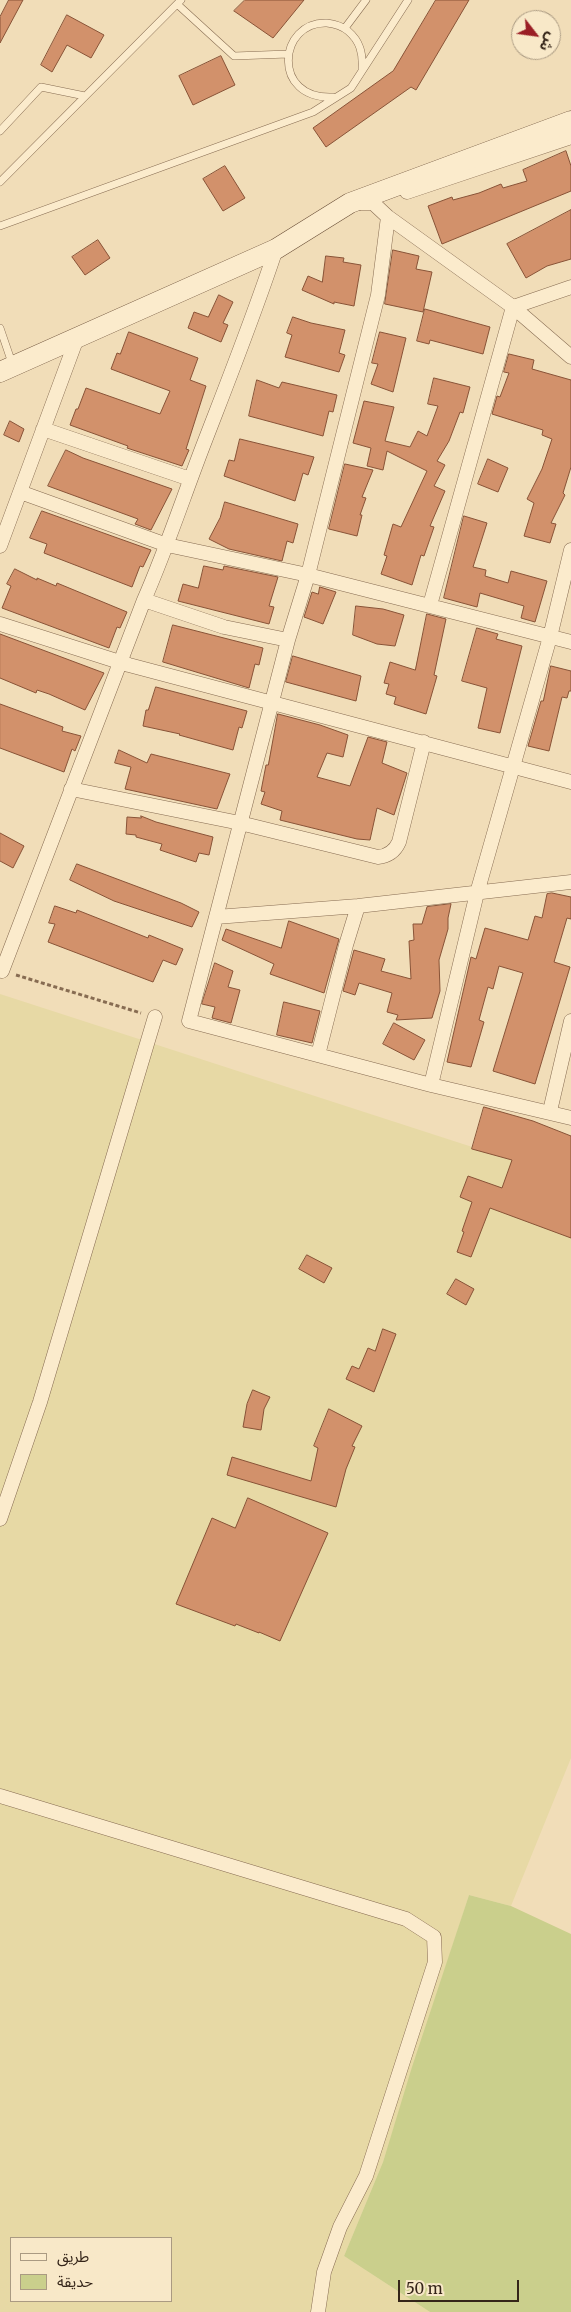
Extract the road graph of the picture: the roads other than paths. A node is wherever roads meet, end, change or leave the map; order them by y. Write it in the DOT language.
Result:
graph roads {
  1 [pos="366,0"];
  2 [pos="408,0"];
  3 [pos="179,2"];
  4 [pos="345,28"];
  5 [pos="288,54"];
  6 [pos="362,69"];
  7 [pos="86,96"];
  8 [pos="333,97"];
  9 [pos="571,121"];
  10 [pos="0,131"];
  11 [pos="571,137"];
  12 [pos="0,182"];
  13 [pos="350,203"];
  14 [pos="373,203"];
  15 [pos="388,217"];
  16 [pos="0,226"];
  17 [pos="276,249"];
  18 [pos="571,287"];
  19 [pos="513,307"];
  20 [pos="0,328"];
  21 [pos="77,338"];
  22 [pos="571,357"];
  23 [pos="6,369"];
  24 [pos="43,429"];
  25 [pos="190,479"];
  26 [pos="20,492"];
  27 [pos="0,546"];
  28 [pos="167,546"];
  29 [pos="571,550"];
  30 [pos="308,575"];
  31 [pos="144,600"];
  32 [pos="430,605"];
  33 [pos="0,624"];
  34 [pos="550,637"];
  35 [pos="288,640"];
  36 [pos="571,642"];
  37 [pos="120,662"];
  38 [pos="272,701"];
  39 [pos="424,742"];
  40 [pos="514,767"];
  41 [pos="571,782"];
  42 [pos="71,790"];
  43 [pos="240,823"];
  44 [pos="571,882"];
  45 [pos="477,893"];
  46 [pos="358,906"];
  47 [pos="216,917"];
  48 [pos="2,971"];
  49 [pos="155,1018"];
  50 [pos="571,1021"];
  51 [pos="318,1055"];
  52 [pos="432,1085"];
  53 [pos="550,1111"];
  54 [pos="571,1118"];
  55 [pos="0,1518"];
  56 [pos="0,1796"];
  57 [pos="318,2312"];
  1 -- 4 [label="lane"];
  2 -- 6 [label="lane"];
  3 -- 5 [label="lane"];
  3 -- 7 [label="lane"];
  4 -- 5 [label="lane"];
  4 -- 6 [label="lane"];
  5 -- 8 [label="lane"];
  6 -- 8 [label="lane"];
  7 -- 10 [label="lane"];
  7 -- 12 [label="lane"];
  8 -- 16 [label="lane"];
  9 -- 13 [label="main road"];
  11 -- 14 [label="street"];
  13 -- 14 [label="street"];
  13 -- 17 [label="main road"];
  14 -- 15 [label="street"];
  15 -- 19 [label="street"];
  15 -- 30 [label="street"];
  17 -- 21 [label="main road"];
  17 -- 25 [label="street"];
  18 -- 19 [label="street"];
  19 -- 22 [label="street"];
  19 -- 32 [label="street"];
  20 -- 23 [label="lane"];
  21 -- 23 [label="main road"];
  21 -- 24 [label="street"];
  24 -- 25 [label="street"];
  24 -- 26 [label="street"];
  25 -- 28 [label="street"];
  26 -- 27 [label="street"];
  26 -- 28 [label="street"];
  28 -- 30 [label="street"];
  28 -- 31 [label="street"];
  29 -- 34 [label="street"];
  30 -- 32 [label="street"];
  30 -- 35 [label="street"];
  31 -- 35 [label="street"];
  31 -- 37 [label="street"];
  32 -- 34 [label="street"];
  33 -- 37 [label="street"];
  34 -- 36 [label="street"];
  34 -- 40 [label="street"];
  35 -- 38 [label="street"];
  37 -- 38 [label="street"];
  37 -- 42 [label="street"];
  38 -- 39 [label="street"];
  38 -- 43 [label="street"];
  39 -- 40 [label="street"];
  39 -- 43 [label="street"];
  40 -- 41 [label="street"];
  40 -- 45 [label="street"];
  42 -- 43 [label="street"];
  42 -- 48 [label="street"];
  43 -- 47 [label="street"];
  44 -- 45 [label="street"];
  45 -- 46 [label="street"];
  45 -- 52 [label="street"];
  46 -- 47 [label="street"];
  46 -- 51 [label="street"];
  47 -- 51 [label="street"];
  49 -- 55 [label="street"];
  50 -- 53 [label="street"];
  51 -- 52 [label="street"];
  52 -- 53 [label="street"];
  53 -- 54 [label="street"];
  56 -- 57 [label="street"];
}
